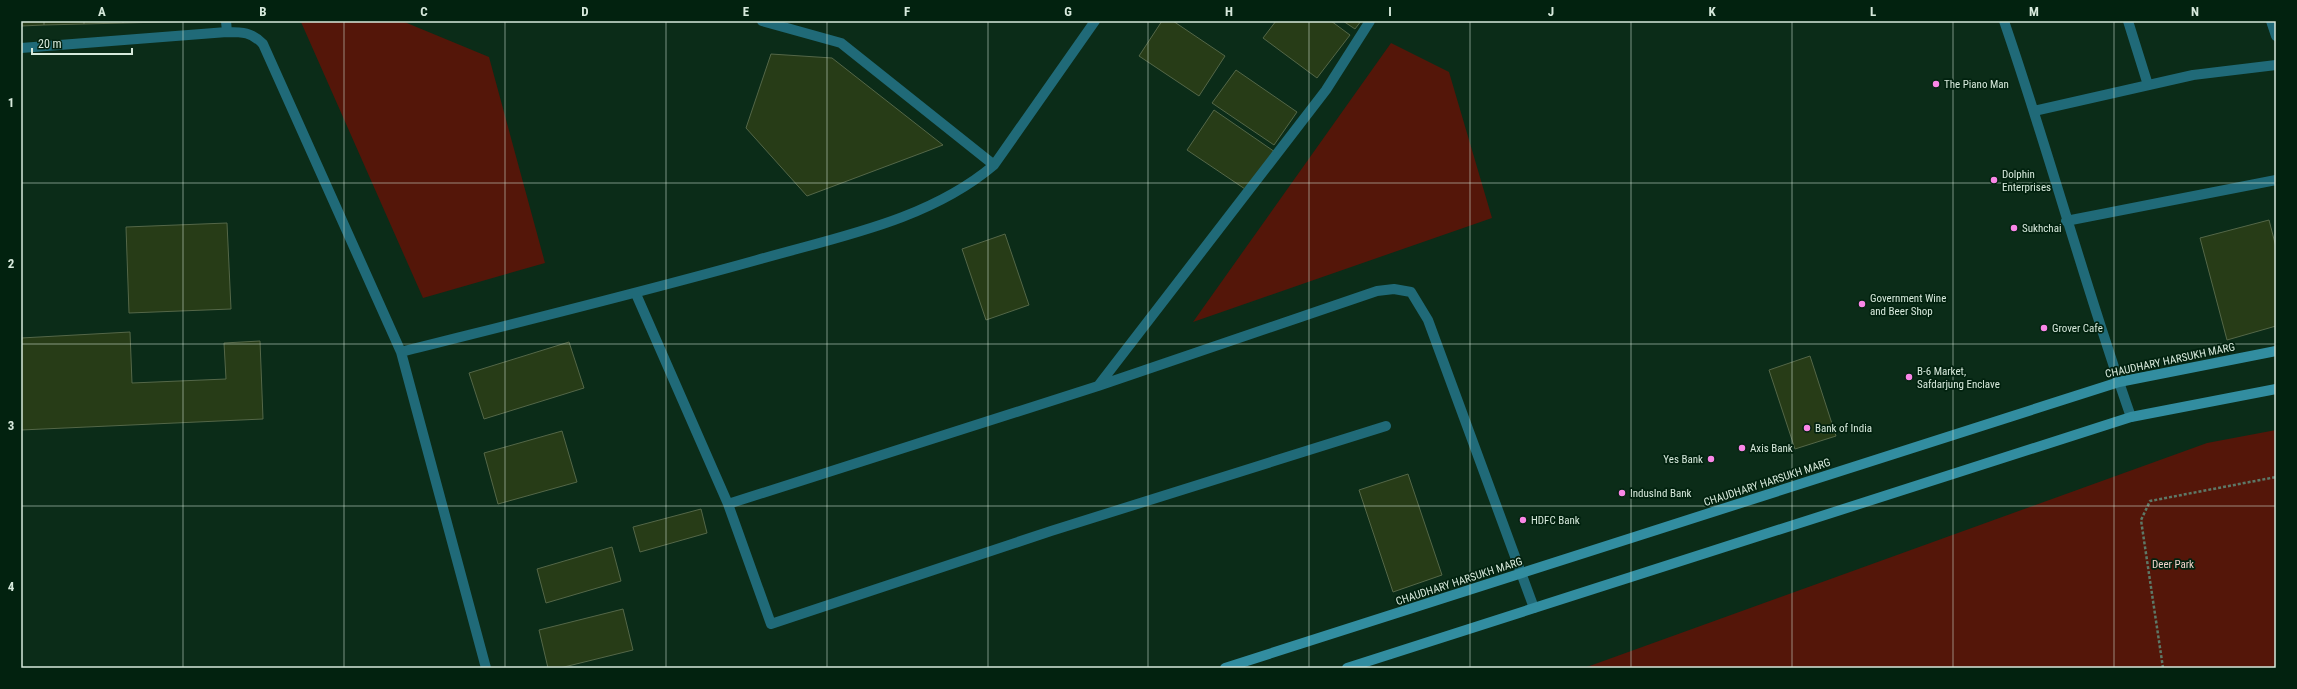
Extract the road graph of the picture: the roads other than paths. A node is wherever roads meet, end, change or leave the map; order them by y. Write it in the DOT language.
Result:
graph roads {
  1 [pos="226,21"];
  2 [pos="762,21"];
  3 [pos="1095,21"];
  4 [pos="1370,21"];
  5 [pos="2004,21"];
  6 [pos="2128,21"];
  7 [pos="2271,21"];
  8 [pos="227,32"];
  9 [pos="2276,36"];
  10 [pos="21,48"];
  11 [pos="2276,65"];
  12 [pos="2148,85"];
  13 [pos="2034,111"];
  14 [pos="994,165"];
  15 [pos="2276,180"];
  16 [pos="2066,221"];
  17 [pos="636,294"];
  18 [pos="2276,351"];
  19 [pos="401,352"];
  20 [pos="2119,382"];
  21 [pos="1098,386"];
  22 [pos="2276,389"];
  23 [pos="2131,417"];
  24 [pos="1386,426"];
  25 [pos="728,504"];
  26 [pos="1522,573"];
  27 [pos="1534,608"];
  28 [pos="486,668"];
  29 [pos="1225,668"];
  30 [pos="1346,668"];
  1 -- 8 [label="street"];
  2 -- 14 [label="street"];
  3 -- 14 [label="street"];
  4 -- 21 [label="street"];
  5 -- 13 [label="street"];
  6 -- 12 [label="street"];
  7 -- 9 [label="street"];
  8 -- 10 [label="street"];
  8 -- 19 [label="street"];
  11 -- 12 [label="street"];
  12 -- 13 [label="street"];
  13 -- 16 [label="street"];
  14 -- 17 [label="street"];
  15 -- 16 [label="street"];
  16 -- 20 [label="street"];
  17 -- 19 [label="street"];
  17 -- 25 [label="street"];
  18 -- 20 [label="street, CHAUDHARY HARSUKH MARG"];
  19 -- 28 [label="street"];
  20 -- 23 [label="street"];
  20 -- 26 [label="street, CHAUDHARY HARSUKH MARG"];
  21 -- 25 [label="street"];
  21 -- 26 [label="street"];
  22 -- 23 [label="street"];
  23 -- 27 [label="street"];
  24 -- 25 [label="street"];
  26 -- 27 [label="street"];
  26 -- 29 [label="street, CHAUDHARY HARSUKH MARG"];
  27 -- 30 [label="street"];
}
